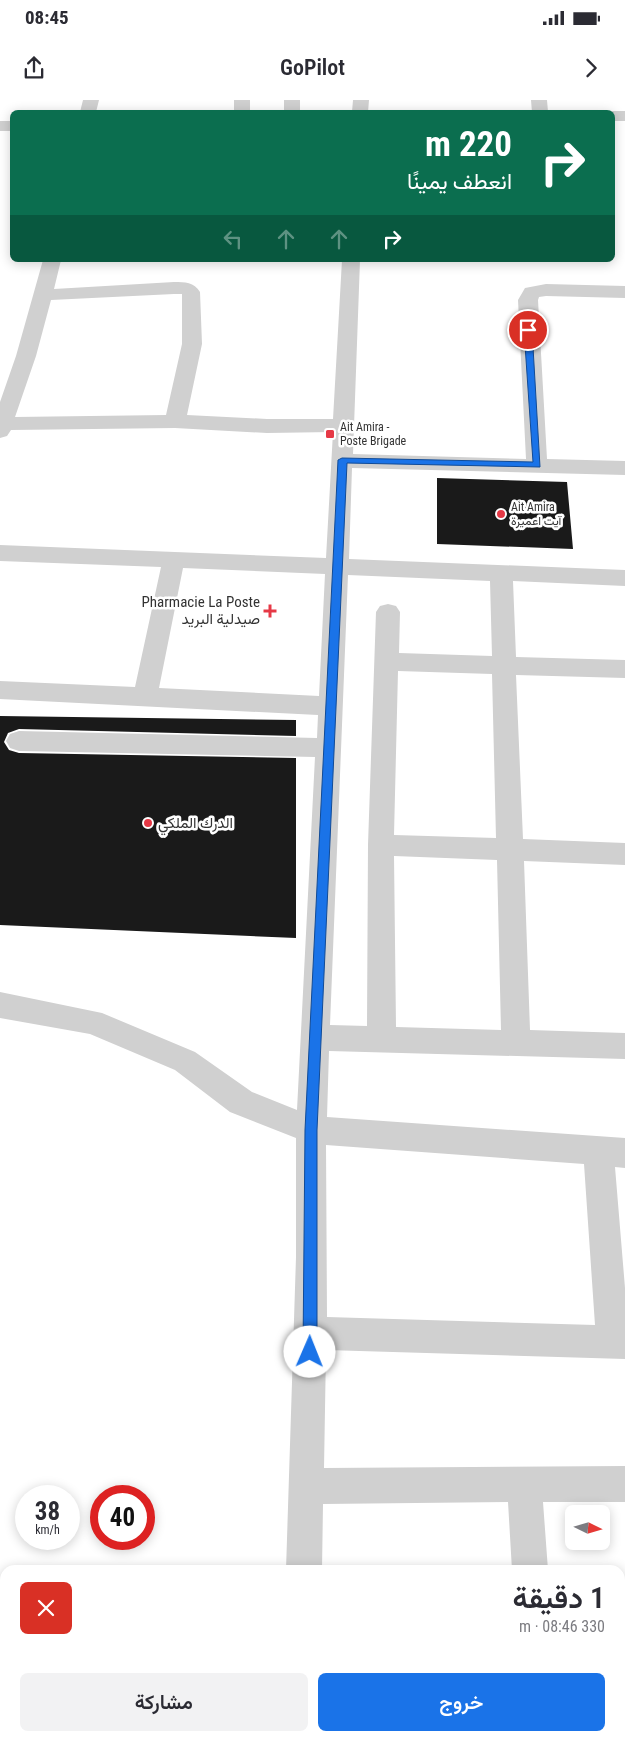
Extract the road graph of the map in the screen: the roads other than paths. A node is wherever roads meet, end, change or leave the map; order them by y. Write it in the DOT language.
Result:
graph roads {
  1 [pos="51,262"];
  2 [pos="351,262"];
  3 [pos="625,292"];
  4 [pos="42,296"];
  5 [pos="175,421"];
  6 [pos="345,425"];
  7 [pos="1,428"];
  8 [pos="342,460"];
  9 [pos="537,465"];
  10 [pos="625,468"];
  11 [pos="0,553"];
  12 [pos="174,559"];
  13 [pos="338,565"];
  14 [pos="501,572"];
  15 [pos="625,578"];
  16 [pos="388,612"];
  17 [pos="387,662"];
  18 [pos="504,664"];
  19 [pos="625,669"];
  20 [pos="0,690"];
  21 [pos="145,697"];
  22 [pos="330,706"];
  23 [pos="19,742"];
  24 [pos="328,748"];
  25 [pos="381,846"];
  26 [pos="510,849"];
  27 [pos="625,854"];
  28 [pos="0,1005"];
  29 [pos="316,1038"];
  30 [pos="382,1039"];
  31 [pos="516,1042"];
  32 [pos="625,1046"];
  33 [pos="311,1130"];
  34 [pos="612,1152"];
  35 [pos="310,1333"];
  36 [pos="619,1342"];
  37 [pos="524,1484"];
  38 [pos="625,1484"];
  39 [pos="306,1486"];
  40 [pos="304,1565"];
  41 [pos="530,1565"];
  1 -- 4 [label="street"];
  2 -- 6 [label="street"];
  3 -- 9 [label="street"];
  4 -- 5 [label="street"];
  4 -- 7 [label="street"];
  5 -- 6 [label="street"];
  5 -- 7 [label="street"];
  6 -- 8 [label="street"];
  8 -- 9 [label="street"];
  8 -- 13 [label="street"];
  9 -- 10 [label="street"];
  11 -- 12 [label="street"];
  12 -- 13 [label="street"];
  12 -- 21 [label="street"];
  13 -- 14 [label="street"];
  13 -- 22 [label="street"];
  14 -- 15 [label="street"];
  14 -- 18 [label="street"];
  16 -- 17 [label="street"];
  17 -- 18 [label="street"];
  17 -- 25 [label="street"];
  18 -- 19 [label="street"];
  18 -- 26 [label="street"];
  20 -- 21 [label="street"];
  21 -- 22 [label="street"];
  22 -- 24 [label="street"];
  23 -- 24 [label="street"];
  24 -- 29 [label="street"];
  25 -- 26 [label="street"];
  25 -- 30 [label="street"];
  26 -- 27 [label="street"];
  26 -- 31 [label="street"];
  28 -- 33 [label="street"];
  29 -- 30 [label="street"];
  29 -- 33 [label="street"];
  30 -- 31 [label="street"];
  31 -- 32 [label="street"];
  33 -- 34 [label="street"];
  33 -- 35 [label="street"];
  34 -- 36 [label="street"];
  35 -- 36 [label="street"];
  35 -- 39 [label="street"];
  37 -- 38 [label="street"];
  37 -- 39 [label="street"];
  37 -- 41 [label="street"];
  39 -- 40 [label="street"];
}
